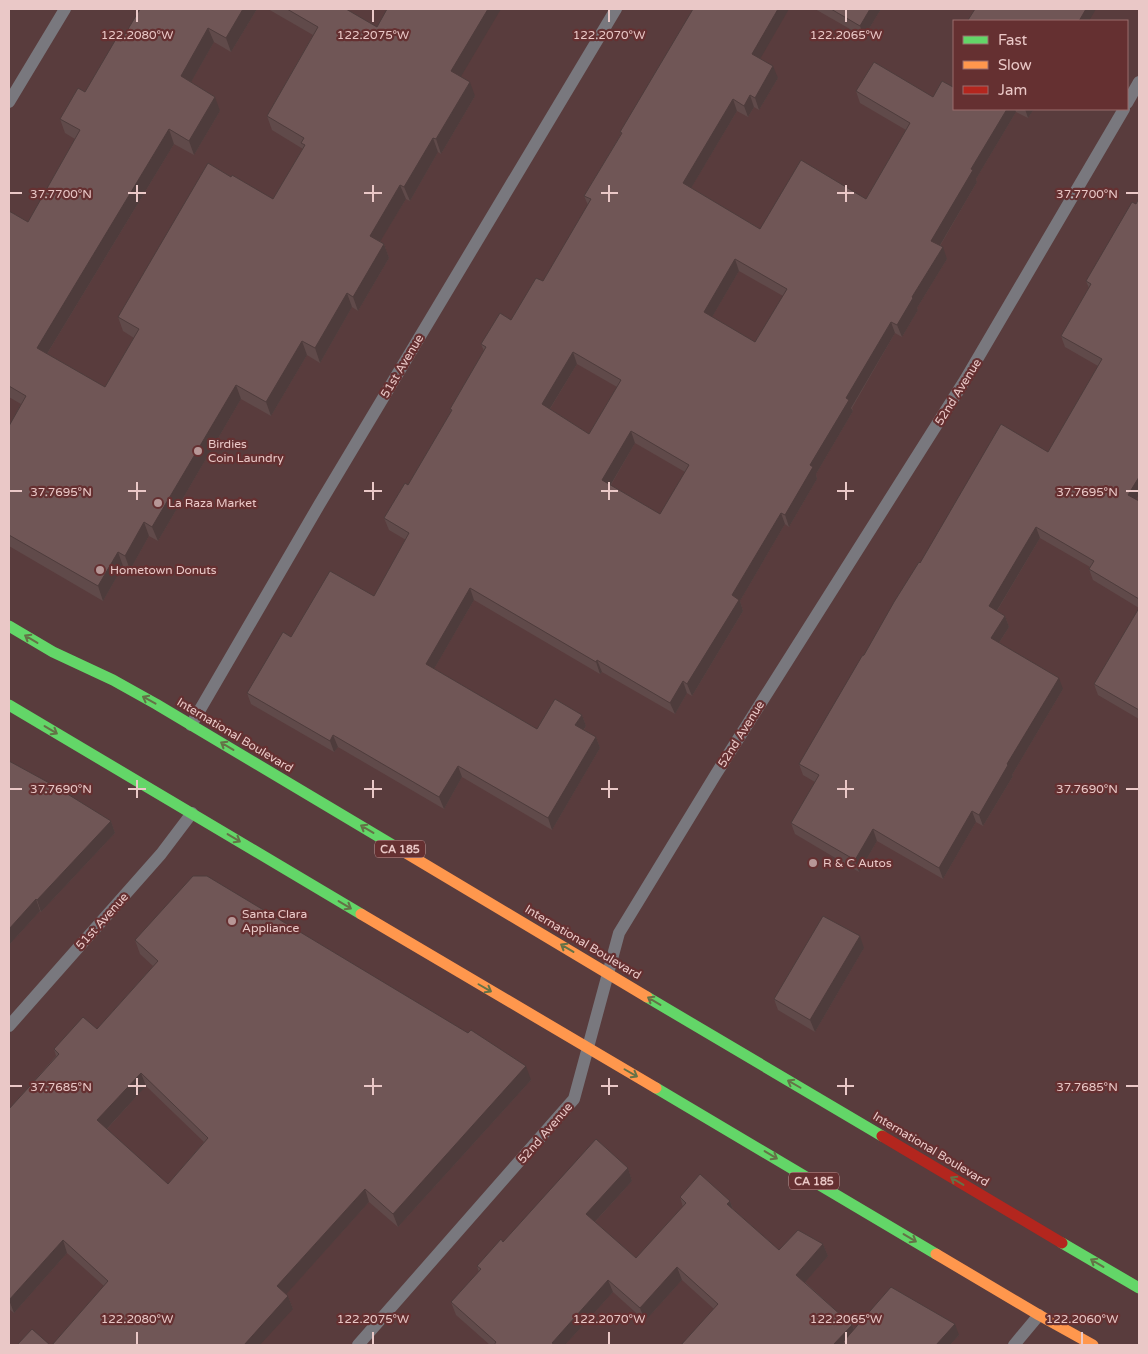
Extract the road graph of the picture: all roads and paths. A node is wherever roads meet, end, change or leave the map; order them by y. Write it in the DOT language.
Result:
graph roads {
  1 [pos="66,9"];
  2 [pos="616,9"];
  3 [pos="1139,82"];
  4 [pos="1128,101"];
  5 [pos="9,102"];
  6 [pos="1123,110"];
  7 [pos="9,626"];
  8 [pos="9,705"];
  9 [pos="191,724"];
  10 [pos="192,813"];
  11 [pos="608,973"];
  12 [pos="9,1026"];
  13 [pos="589,1048"];
  14 [pos="1139,1288"];
  15 [pos="1039,1315"];
  16 [pos="358,1345"];
  17 [pos="1014,1345"];
  18 [pos="1093,1345"];
  1 -- 5 [label="street"];
  2 -- 9 [label="street, 51st Avenue"];
  3 -- 4 [label="street"];
  6 -- 11 [label="street, 52nd Avenue"];
  9 -- 7 [label="main road, International Boulevard / CA 185, one-way"];
  8 -- 10 [label="main road, CA 185, one-way"];
  11 -- 9 [label="main road, International Boulevard / CA 185, one-way"];
  10 -- 12 [label="street, 51st Avenue"];
  10 -- 13 [label="main road, CA 185, one-way"];
  11 -- 13 [label="street, 52nd Avenue"];
  14 -- 11 [label="main road, International Boulevard / CA 185, one-way"];
  13 -- 15 [label="main road, CA 185, one-way"];
  13 -- 16 [label="street, 52nd Avenue"];
  15 -- 17 [label="street"];
  15 -- 18 [label="main road, CA 185"];
}
